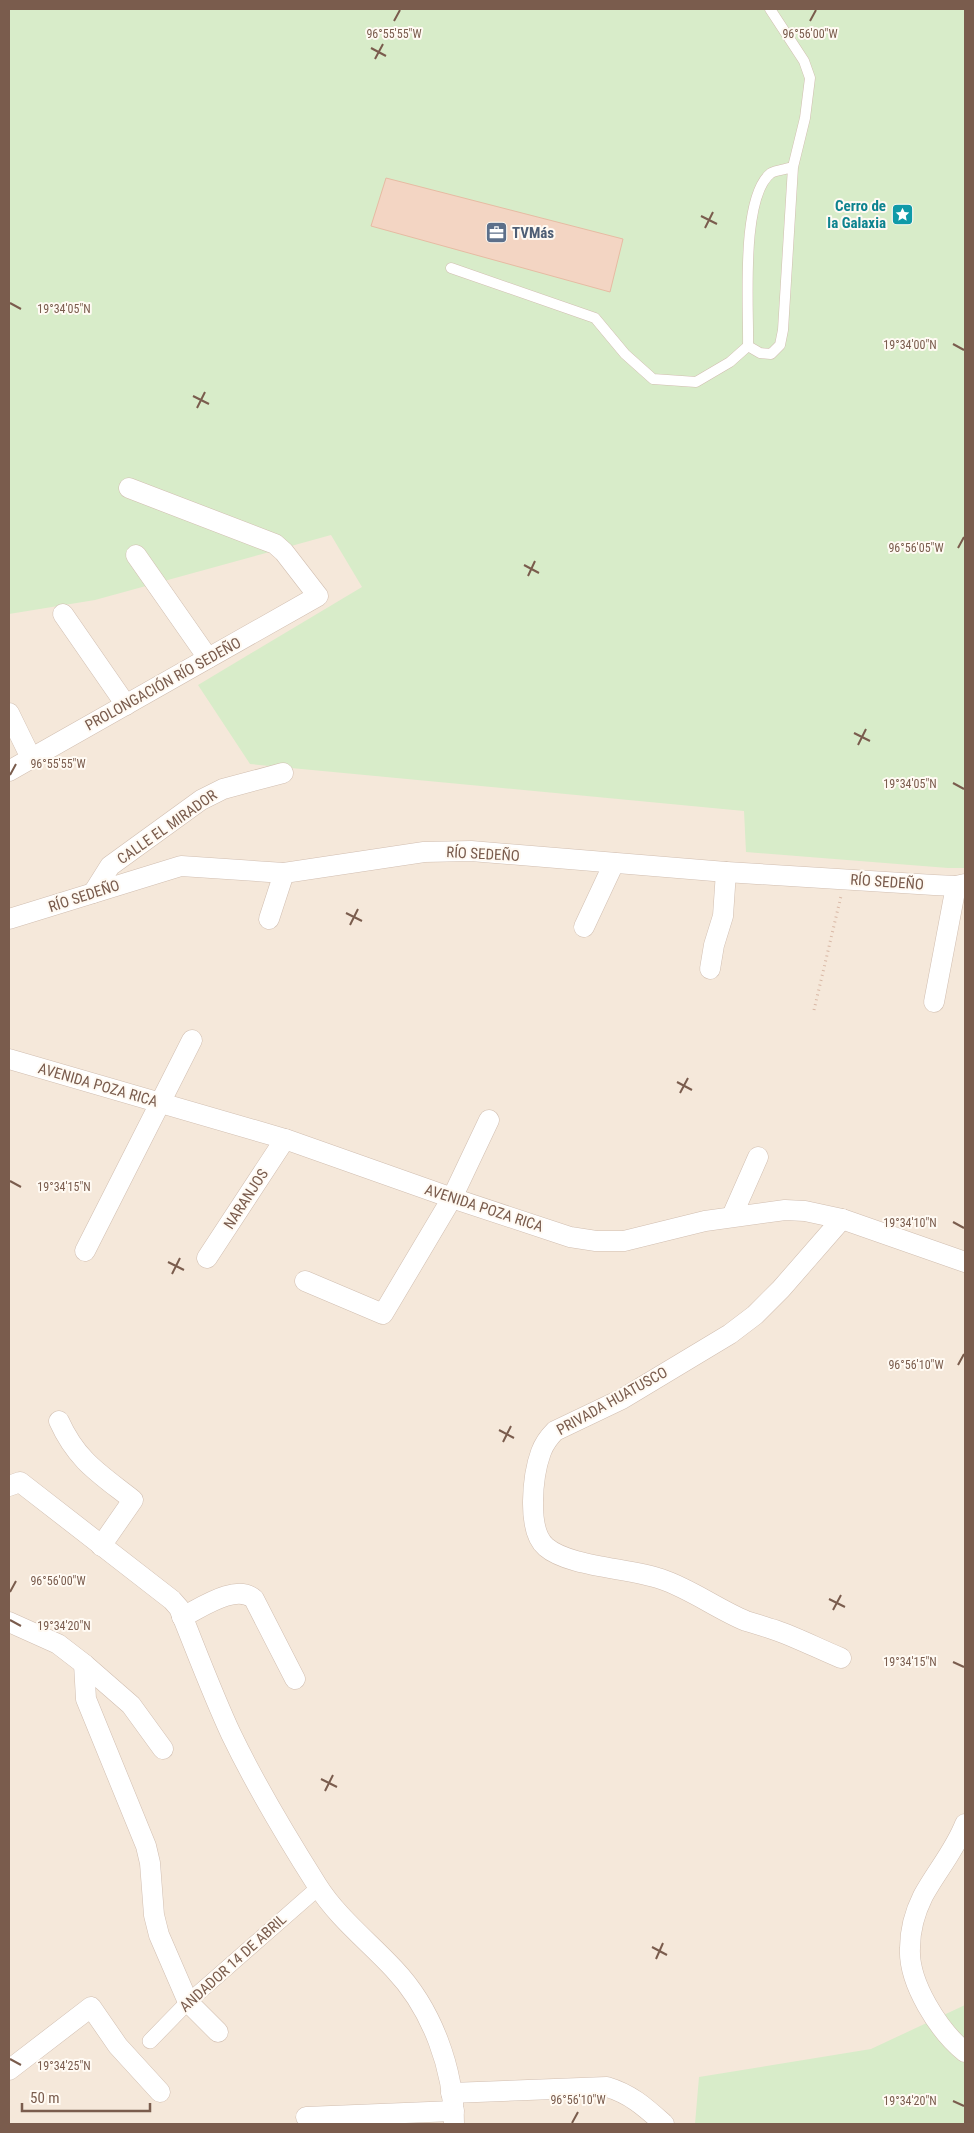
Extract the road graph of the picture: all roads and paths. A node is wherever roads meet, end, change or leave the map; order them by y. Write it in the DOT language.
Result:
graph roads {
  1 [pos="770,9"];
  2 [pos="793,168"];
  3 [pos="451,268"];
  4 [pos="748,346"];
  5 [pos="129,488"];
  6 [pos="136,555"];
  7 [pos="63,614"];
  8 [pos="208,658"];
  9 [pos="126,705"];
  10 [pos="9,713"];
  11 [pos="31,758"];
  12 [pos="9,771"];
  13 [pos="283,773"];
  14 [pos="614,863"];
  15 [pos="726,872"];
  16 [pos="284,873"];
  17 [pos="844,880"];
  18 [pos="961,885"];
  19 [pos="93,893"];
  20 [pos="9,919"];
  21 [pos="269,919"];
  22 [pos="584,927"];
  23 [pos="710,969"];
  24 [pos="934,1002"];
  25 [pos="814,1010"];
  26 [pos="192,1040"];
  27 [pos="9,1059"];
  28 [pos="161,1103"];
  29 [pos="489,1120"];
  30 [pos="285,1139"];
  31 [pos="758,1157"];
  32 [pos="452,1198"];
  33 [pos="732,1216"];
  34 [pos="842,1219"];
  35 [pos="85,1252"];
  36 [pos="207,1258"];
  37 [pos="965,1262"];
  38 [pos="305,1281"];
  39 [pos="59,1421"];
  40 [pos="9,1486"];
  41 [pos="101,1546"];
  42 [pos="182,1617"];
  43 [pos="9,1622"];
  44 [pos="841,1658"];
  45 [pos="84,1664"];
  46 [pos="295,1679"];
  47 [pos="163,1750"];
  48 [pos="965,1824"];
  49 [pos="318,1888"];
  50 [pos="188,2002"];
  51 [pos="218,2032"];
  52 [pos="150,2041"];
  53 [pos="965,2052"];
  54 [pos="9,2070"];
  55 [pos="160,2092"];
  56 [pos="453,2109"];
  57 [pos="306,2117"];
  58 [pos="664,2124"];
  1 -- 2 [label="lane"];
  2 -- 4 [label="lane"];
  2 -- 4 [label="lane"];
  3 -- 4 [label="lane"];
  5 -- 8 [label="street, PROLONGACIÓN RÍO SEDEÑO"];
  6 -- 8 [label="street"];
  7 -- 9 [label="street"];
  8 -- 9 [label="street, PROLONGACIÓN RÍO SEDEÑO"];
  9 -- 11 [label="street, PROLONGACIÓN RÍO SEDEÑO"];
  10 -- 11 [label="street"];
  11 -- 12 [label="street, PROLONGACIÓN RÍO SEDEÑO"];
  13 -- 19 [label="street, CALLE EL MIRADOR"];
  14 -- 15 [label="street, RÍO SEDEÑO"];
  14 -- 16 [label="street, RÍO SEDEÑO"];
  14 -- 22 [label="street"];
  15 -- 17 [label="street, RÍO SEDEÑO"];
  15 -- 23 [label="street"];
  16 -- 19 [label="street, RÍO SEDEÑO"];
  16 -- 21 [label="street"];
  17 -- 18 [label="street, RÍO SEDEÑO"];
  17 -- 25 [label="path"];
  18 -- 24 [label="street"];
  19 -- 20 [label="street, RÍO SEDEÑO"];
  26 -- 28 [label="street"];
  27 -- 28 [label="street, AVENIDA POZA RICA"];
  28 -- 30 [label="street, AVENIDA POZA RICA"];
  28 -- 35 [label="street"];
  29 -- 32 [label="street"];
  30 -- 32 [label="street, AVENIDA POZA RICA"];
  30 -- 36 [label="street, NARANJOS"];
  31 -- 33 [label="street"];
  32 -- 33 [label="street, AVENIDA POZA RICA"];
  32 -- 38 [label="street"];
  33 -- 34 [label="street, AVENIDA POZA RICA"];
  34 -- 37 [label="street, AVENIDA POZA RICA"];
  34 -- 44 [label="street, PRIVADA HUATUSCO"];
  39 -- 41 [label="street"];
  40 -- 41 [label="street"];
  41 -- 42 [label="street"];
  42 -- 46 [label="street"];
  42 -- 49 [label="street"];
  43 -- 45 [label="street"];
  45 -- 47 [label="street"];
  45 -- 50 [label="street"];
  48 -- 53 [label="street"];
  49 -- 50 [label="street, ANDADOR 14 DE ABRIL"];
  49 -- 56 [label="street"];
  50 -- 51 [label="street"];
  50 -- 52 [label="street, ANDADOR 14 DE ABRIL"];
  54 -- 55 [label="street"];
  56 -- 57 [label="street"];
  56 -- 58 [label="street"];
}
